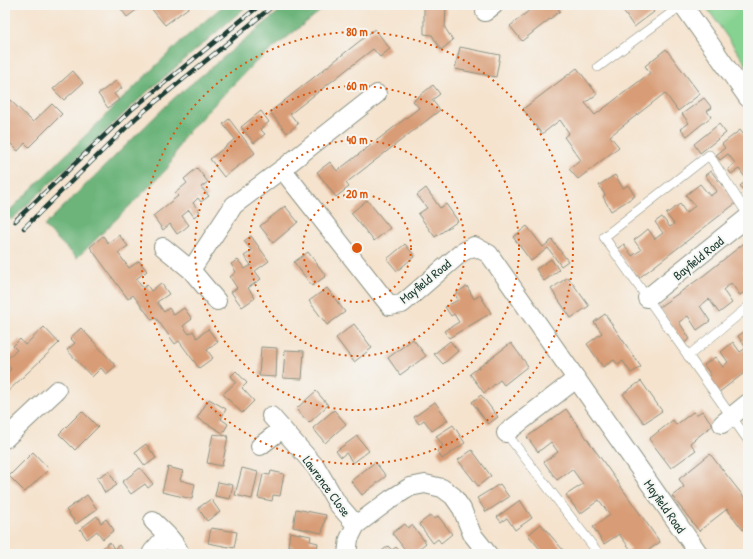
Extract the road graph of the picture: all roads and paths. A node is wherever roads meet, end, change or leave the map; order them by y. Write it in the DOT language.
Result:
graph roads {
  1 [pos="683,5"];
  2 [pos="598,67"];
  3 [pos="376,94"];
  4 [pos="748,98"];
  5 [pos="282,170"];
  6 [pos="748,216"];
  7 [pos="164,247"];
  8 [pos="191,270"];
  9 [pos="647,298"];
  10 [pos="217,301"];
  11 [pos="748,307"];
  12 [pos="688,356"];
  13 [pos="576,379"];
  14 [pos="57,390"];
  15 [pos="748,403"];
  16 [pos="727,420"];
  17 [pos="506,432"];
  18 [pos="5,439"];
  19 [pos="748,440"];
  20 [pos="260,446"];
  21 [pos="153,521"];
  22 [pos="356,525"];
  23 [pos="167,535"];
  24 [pos="152,552"];
  25 [pos="180,554"];
  26 [pos="347,554"];
  27 [pos="488,554"];
  28 [pos="599,554"];
  29 [pos="699,554"];
  1 -- 2 [label="lane"];
  1 -- 4 [label="street"];
  3 -- 5 [label="street"];
  5 -- 8 [label="street"];
  5 -- 13 [label="street, Mayfield Road"];
  6 -- 9 [label="street, Bayfield Road"];
  6 -- 9 [label="lane"];
  7 -- 8 [label="street"];
  8 -- 10 [label="street"];
  9 -- 12 [label="lane"];
  11 -- 12 [label="lane"];
  12 -- 16 [label="lane"];
  13 -- 17 [label="street"];
  13 -- 29 [label="street, Mayfield Road"];
  14 -- 18 [label="street"];
  15 -- 16 [label="street"];
  16 -- 19 [label="lane"];
  17 -- 28 [label="lane"];
  20 -- 22 [label="street, Lawrence Close"];
  21 -- 23 [label="street"];
  22 -- 26 [label="street"];
  22 -- 27 [label="street"];
  23 -- 24 [label="street"];
  23 -- 25 [label="street"];
}
